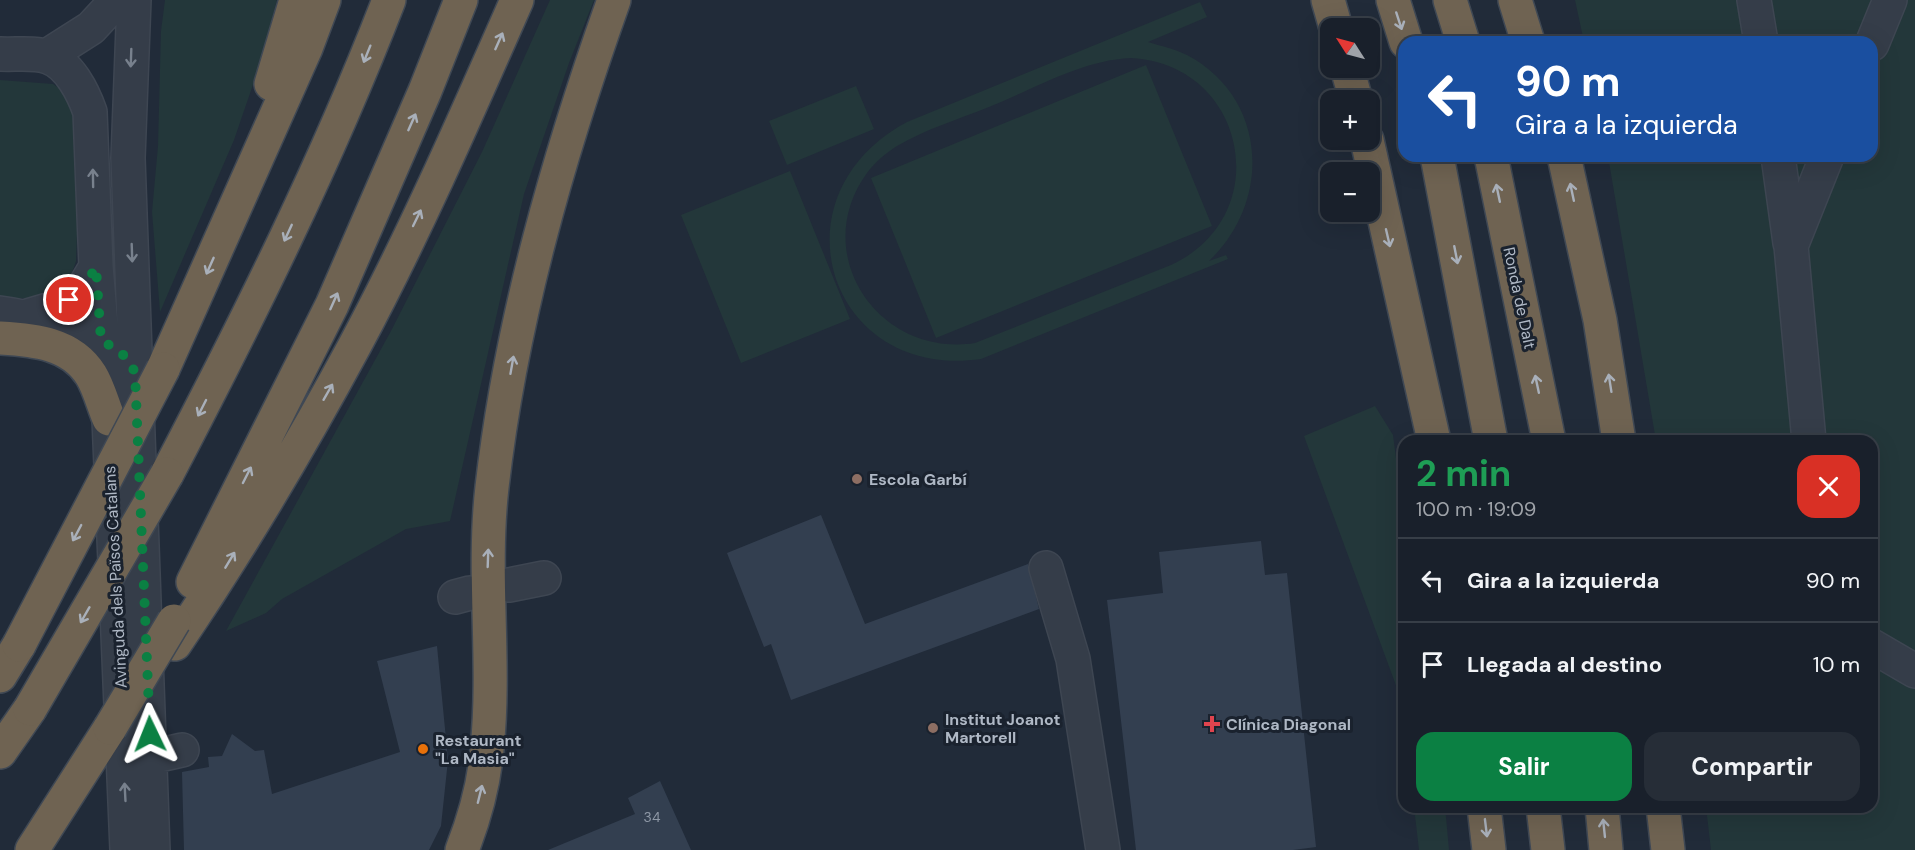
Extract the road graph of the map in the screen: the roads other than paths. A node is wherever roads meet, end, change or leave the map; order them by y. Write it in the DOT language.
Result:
graph roads {
  1 [pos="117,0"];
  2 [pos="134,0"];
  3 [pos="296,0"];
  4 [pos="324,0"];
  5 [pos="389,0"];
  6 [pos="461,0"];
  7 [pos="517,0"];
  8 [pos="614,0"];
  9 [pos="633,0"];
  10 [pos="1328,0"];
  11 [pos="1393,0"];
  12 [pos="1450,0"];
  13 [pos="1515,0"];
  14 [pos="1538,0"];
  15 [pos="1754,0"];
  16 [pos="1890,0"];
  17 [pos="1333,18"];
  18 [pos="1404,36"];
  19 [pos="1461,36"];
  20 [pos="1526,36"];
  21 [pos="1544,36"];
  22 [pos="1760,36"];
  23 [pos="1875,36"];
  24 [pos="0,54"];
  25 [pos="47,56"];
  26 [pos="1368,150"];
  27 [pos="1438,162"];
  28 [pos="1492,162"];
  29 [pos="1565,162"];
  30 [pos="1779,162"];
  31 [pos="1825,162"];
  32 [pos="234,212"];
  33 [pos="545,221"];
  34 [pos="1791,246"];
  35 [pos="96,267"];
  36 [pos="8,323"];
  37 [pos="101,341"];
  38 [pos="149,371"];
  39 [pos="109,419"];
  40 [pos="1433,435"];
  41 [pos="1490,435"];
  42 [pos="1548,435"];
  43 [pos="1618,435"];
  44 [pos="1808,435"];
  45 [pos="1046,568"];
  46 [pos="543,578"];
  47 [pos="509,585"];
  48 [pos="174,633"];
  49 [pos="1878,649"];
  50 [pos="1915,671"];
  51 [pos="0,676"];
  52 [pos="0,752"];
  53 [pos="1485,813"];
  54 [pos="1544,813"];
  55 [pos="1603,813"];
  56 [pos="1664,813"];
  57 [pos="32,850"];
  58 [pos="127,850"];
  59 [pos="153,850"];
  60 [pos="462,850"];
  61 [pos="1103,850"];
  62 [pos="1489,850"];
  63 [pos="1548,850"];
  64 [pos="1606,850"];
  65 [pos="1668,850"];
  1 -- 25 [label="street"];
  2 -- 38 [label="street, Avinguda dels Països Catalans, one-way"];
  3 -- 32 [label="highway"];
  4 -- 32 [label="highway"];
  5 -- 52 [label="highway, one-way, bridge"];
  48 -- 6 [label="highway, one-way"];
  48 -- 7 [label="highway, one-way"];
  8 -- 33 [label="highway"];
  9 -- 33 [label="highway"];
  10 -- 17 [label="highway"];
  11 -- 18 [label="highway, one-way"];
  12 -- 19 [label="highway"];
  13 -- 20 [label="highway"];
  14 -- 21 [label="highway"];
  15 -- 22 [label="street"];
  16 -- 23 [label="street"];
  24 -- 25 [label="street"];
  35 -- 25 [label="street, Avinguda dels Països Catalans, one-way"];
  26 -- 40 [label="highway, one-way"];
  27 -- 41 [label="highway, one-way"];
  42 -- 28 [label="highway, Ronda de Dalt, one-way"];
  43 -- 29 [label="highway, one-way"];
  30 -- 34 [label="street"];
  31 -- 34 [label="street"];
  32 -- 38 [label="highway, one-way"];
  60 -- 33 [label="highway, one-way"];
  34 -- 44 [label="street"];
  35 -- 36 [label="street"];
  35 -- 37 [label="street, Avinguda dels Països Catalans"];
  36 -- 37 [label="street"];
  36 -- 39 [label="highway"];
  37 -- 38 [label="street"];
  37 -- 39 [label="street, Avinguda dels Països Catalans"];
  38 -- 51 [label="highway, one-way, bridge"];
  38 -- 59 [label="street, Avinguda dels Països Catalans"];
  58 -- 39 [label="street, Avinguda dels Països Catalans, one-way"];
  45 -- 61 [label="street"];
  46 -- 47 [label="street"];
  48 -- 57 [label="highway, bridge"];
  49 -- 50 [label="street"];
  53 -- 62 [label="highway, one-way"];
  54 -- 63 [label="highway"];
  64 -- 55 [label="highway, one-way"];
  56 -- 65 [label="highway"];
}
